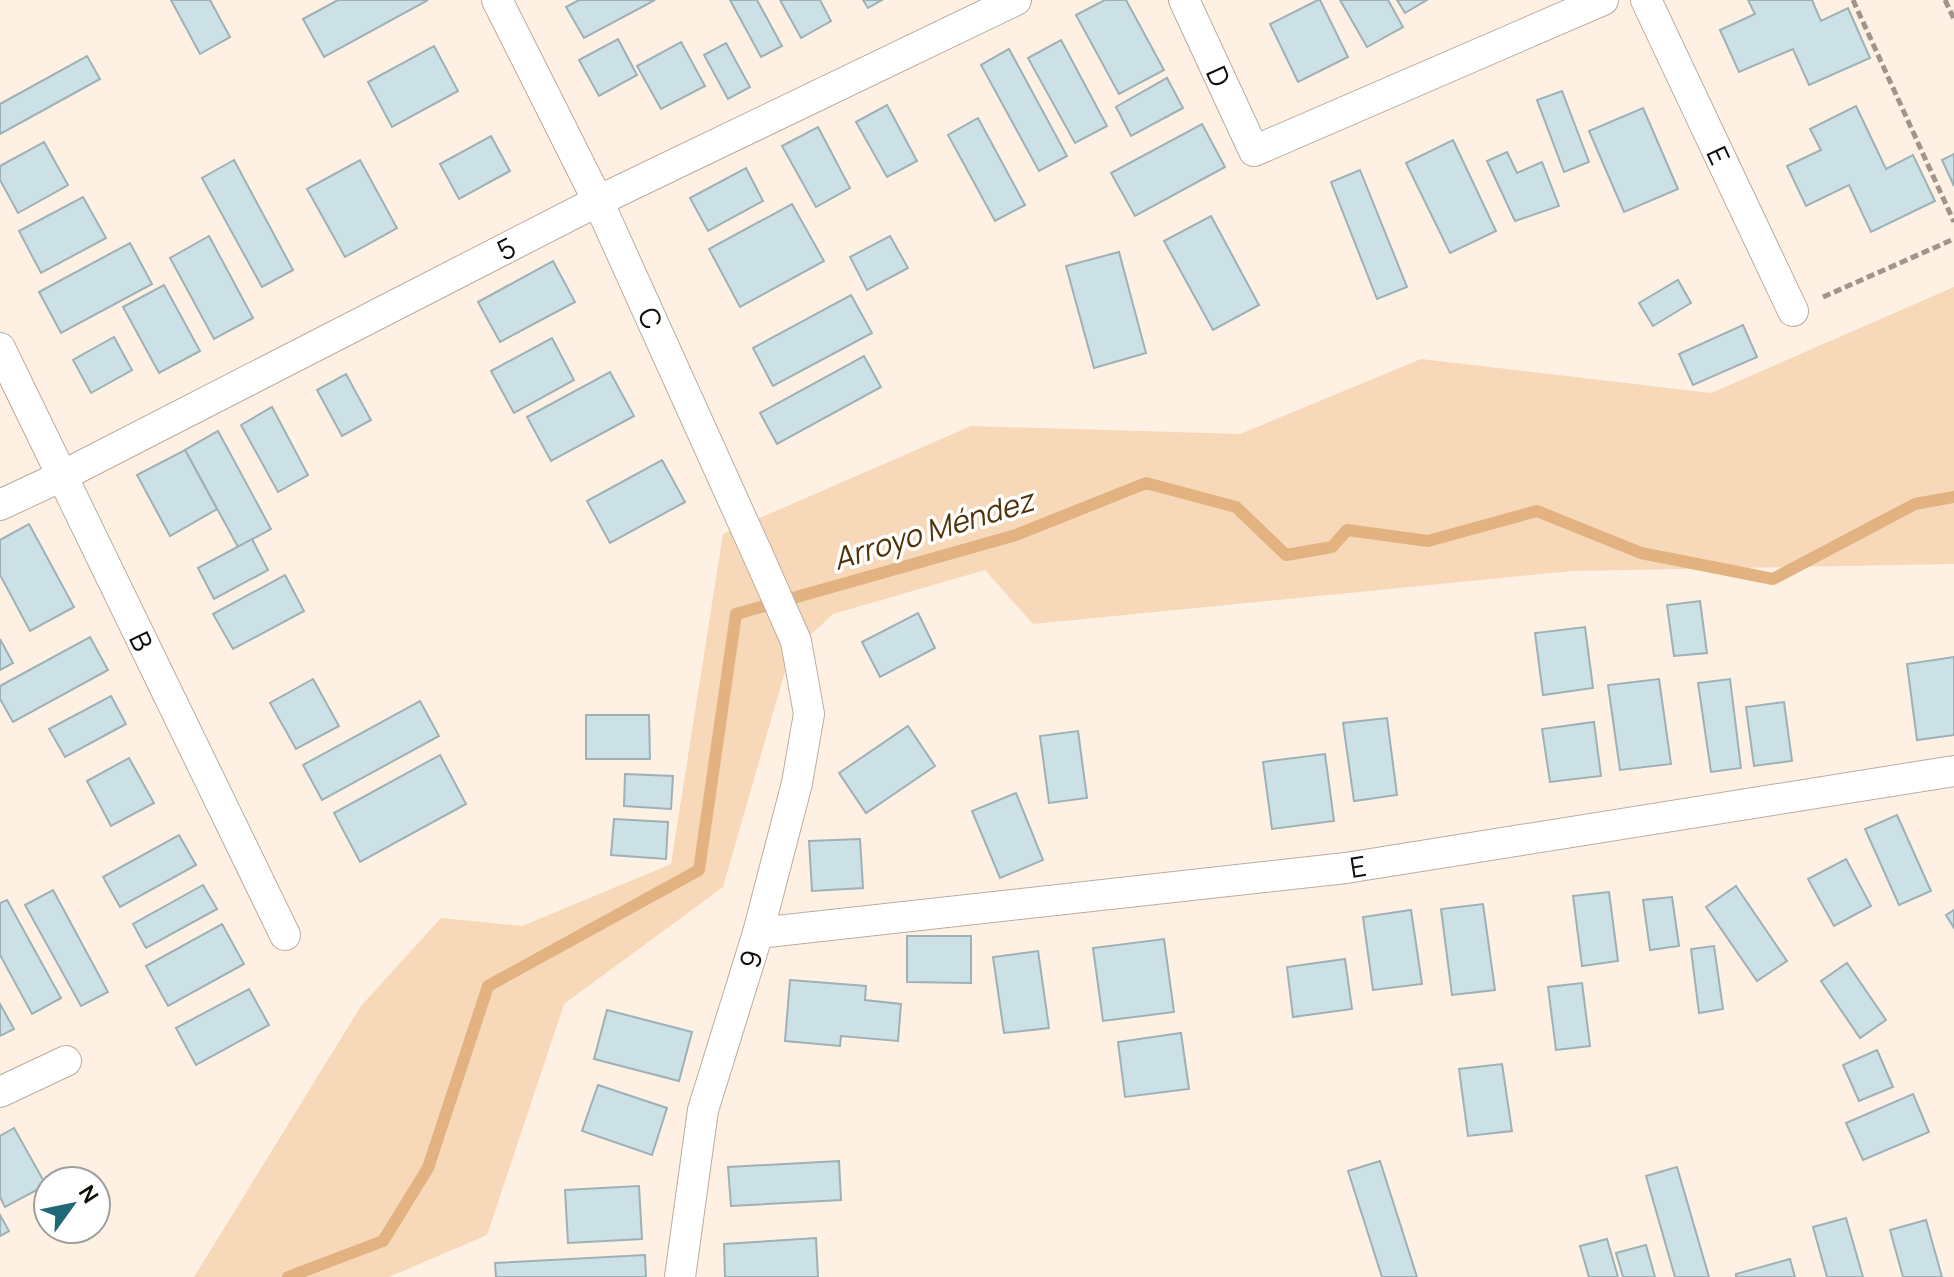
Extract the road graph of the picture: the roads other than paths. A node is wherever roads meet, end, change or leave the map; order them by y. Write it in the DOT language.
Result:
graph roads {
  1 [pos="497,0"];
  2 [pos="1016,0"];
  3 [pos="1184,0"];
  4 [pos="1603,0"];
  5 [pos="1646,0"];
  6 [pos="598,201"];
  7 [pos="1793,311"];
  8 [pos="0,348"];
  9 [pos="62,476"];
  10 [pos="0,505"];
  11 [pos="796,641"];
  12 [pos="1954,771"];
  13 [pos="758,933"];
  14 [pos="285,935"];
  15 [pos="66,1061"];
  16 [pos="0,1092"];
  17 [pos="680,1277"];
  1 -- 6 [label="street, C"];
  2 -- 6 [label="street, 5"];
  3 -- 4 [label="street, D"];
  5 -- 7 [label="street, E"];
  6 -- 9 [label="street, 5"];
  6 -- 11 [label="street, C"];
  8 -- 9 [label="street, B"];
  9 -- 10 [label="street, 5"];
  9 -- 14 [label="street, B"];
  11 -- 13 [label="street, 9"];
  12 -- 13 [label="street, E"];
  13 -- 17 [label="street, 9"];
  15 -- 16 [label="street"];
}
